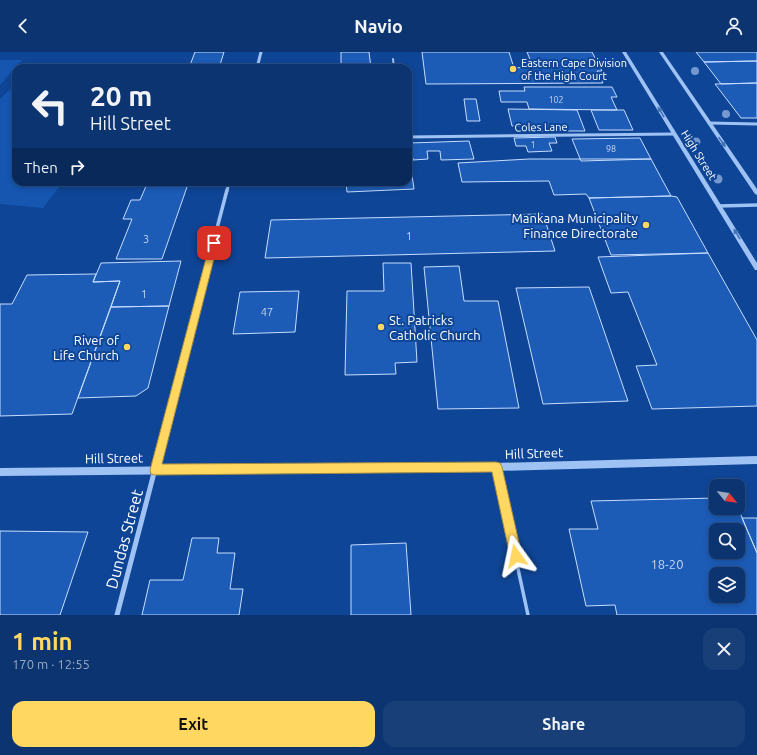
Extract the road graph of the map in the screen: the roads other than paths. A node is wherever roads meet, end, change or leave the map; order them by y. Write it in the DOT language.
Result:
graph roads {
  1 [pos="261,52"];
  2 [pos="624,52"];
  3 [pos="661,52"];
  4 [pos="393,59"];
  5 [pos="258,64"];
  6 [pos="394,64"];
  7 [pos="709,123"];
  8 [pos="757,124"];
  9 [pos="674,134"];
  10 [pos="412,137"];
  11 [pos="228,186"];
  12 [pos="757,193"];
  13 [pos="757,205"];
  14 [pos="719,206"];
  15 [pos="757,268"];
  16 [pos="757,460"];
  17 [pos="496,467"];
  18 [pos="155,470"];
  19 [pos="0,472"];
  20 [pos="117,615"];
  21 [pos="528,615"];
  1 -- 5 [label="street"];
  9 -- 2 [label="street, High Street, one-way"];
  3 -- 7 [label="street, High Street"];
  4 -- 6 [label="lane"];
  7 -- 8 [label="street"];
  7 -- 12 [label="street, High Street, one-way"];
  9 -- 10 [label="street, Coles Lane"];
  9 -- 14 [label="street, High Street"];
  11 -- 18 [label="street, Dundas Street"];
  13 -- 14 [label="street"];
  15 -- 14 [label="street, High Street, one-way"];
  16 -- 17 [label="street, Hill Street"];
  17 -- 18 [label="street, Hill Street"];
  17 -- 21 [label="lane"];
  18 -- 19 [label="street, Hill Street"];
  18 -- 20 [label="street, Dundas Street"];
}
